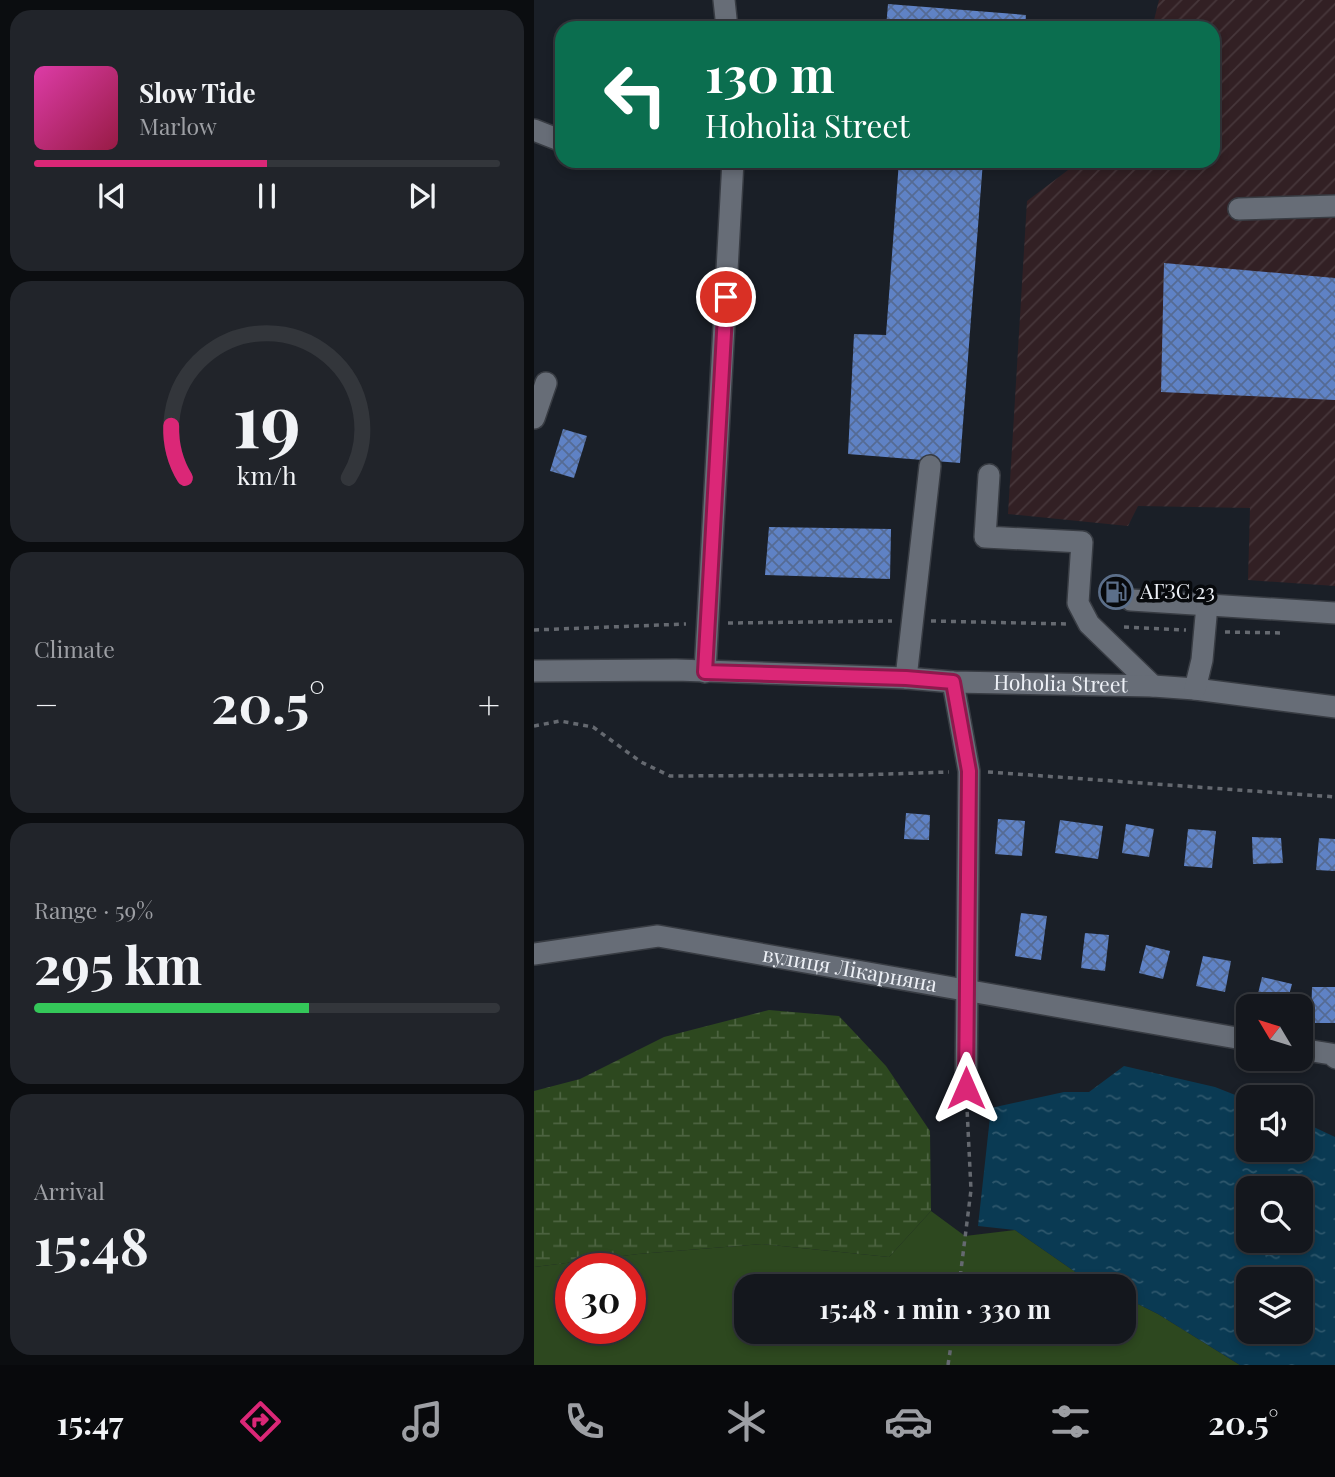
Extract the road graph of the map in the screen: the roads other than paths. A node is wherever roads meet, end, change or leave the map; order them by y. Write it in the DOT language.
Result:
graph roads {
  1 [pos="724,0"];
  2 [pos="726,21"];
  3 [pos="534,130"];
  4 [pos="555,138"];
  5 [pos="733,168"];
  6 [pos="1335,206"];
  7 [pos="1239,209"];
  8 [pos="546,383"];
  9 [pos="534,418"];
  10 [pos="930,466"];
  11 [pos="989,475"];
  12 [pos="1131,600"];
  13 [pos="1207,605"];
  14 [pos="1335,613"];
  15 [pos="534,671"];
  16 [pos="705,672"];
  17 [pos="906,678"];
  18 [pos="953,682"];
  19 [pos="1153,686"];
  20 [pos="1195,689"];
  21 [pos="1335,706"];
  22 [pos="534,954"];
  23 [pos="967,990"];
  24 [pos="1236,1038"];
  25 [pos="1313,1051"];
  26 [pos="1335,1058"];
  27 [pos="966,1088"];
  1 -- 2 [label="street"];
  3 -- 4 [label="street"];
  5 -- 16 [label="street"];
  6 -- 7 [label="street"];
  8 -- 9 [label="street"];
  10 -- 17 [label="street"];
  11 -- 19 [label="street"];
  12 -- 13 [label="street"];
  13 -- 14 [label="street"];
  13 -- 20 [label="street"];
  15 -- 16 [label="street, Hoholia Street"];
  16 -- 17 [label="street, Hoholia Street"];
  17 -- 18 [label="street, Hoholia Street"];
  18 -- 19 [label="street, Hoholia Street"];
  18 -- 23 [label="street"];
  19 -- 20 [label="street, Hoholia Street"];
  20 -- 21 [label="street, Hoholia Street"];
  22 -- 23 [label="street, вулиця Лікарняна"];
  23 -- 24 [label="street, вулиця Лікарняна"];
  23 -- 27 [label="street"];
  25 -- 26 [label="street"];
}
